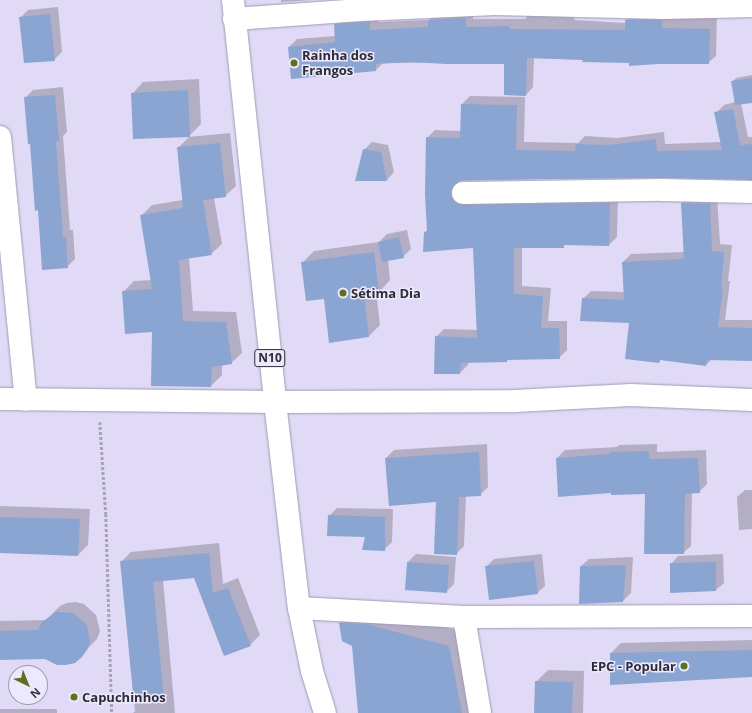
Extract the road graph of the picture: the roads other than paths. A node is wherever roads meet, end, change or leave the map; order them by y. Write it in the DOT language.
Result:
graph roads {
  1 [pos="752,6"];
  2 [pos="234,10"];
  3 [pos="0,137"];
  4 [pos="752,192"];
  5 [pos="463,193"];
  6 [pos="0,400"];
  7 [pos="26,400"];
  8 [pos="752,400"];
  9 [pos="275,402"];
  10 [pos="299,608"];
  11 [pos="752,616"];
  12 [pos="464,617"];
  13 [pos="325,713"];
  14 [pos="480,713"];
  1 -- 2 [label="street"];
  2 -- 9 [label="street, N10"];
  3 -- 7 [label="street"];
  4 -- 5 [label="street"];
  6 -- 7 [label="street"];
  7 -- 9 [label="street"];
  8 -- 9 [label="street"];
  9 -- 10 [label="street, N10"];
  10 -- 12 [label="street"];
  10 -- 13 [label="street, N10"];
  11 -- 12 [label="street"];
  12 -- 14 [label="street"];
}
